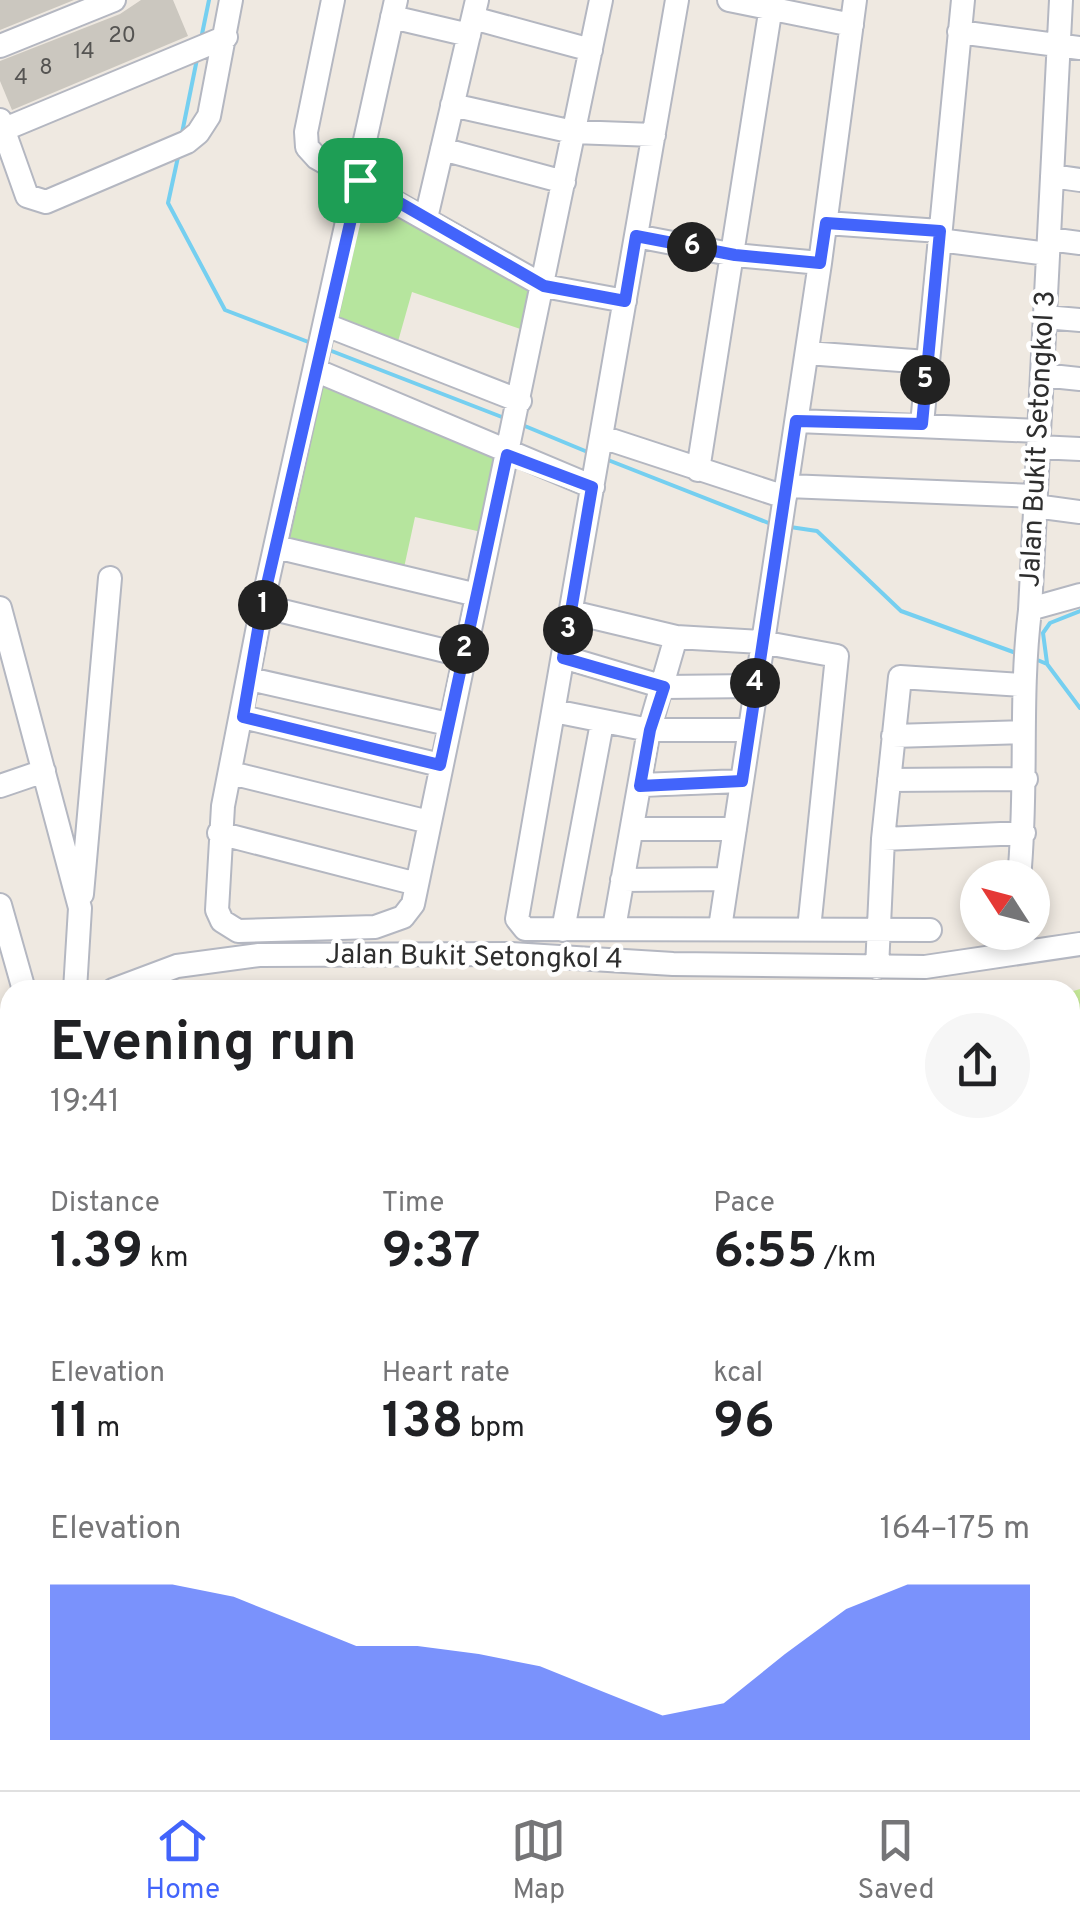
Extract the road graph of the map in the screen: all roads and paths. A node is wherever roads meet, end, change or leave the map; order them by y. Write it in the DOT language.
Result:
graph roads {
  1 [pos="231,0"];
  2 [pos="334,0"];
  3 [pos="600,0"];
  4 [pos="677,0"];
  5 [pos="729,0"];
  6 [pos="855,0"];
  7 [pos="963,0"];
  8 [pos="1061,0"];
  9 [pos="103,2"];
  10 [pos="772,5"];
  11 [pos="394,8"];
  12 [pos="473,18"];
  13 [pos="852,25"];
  14 [pos="959,32"];
  15 [pos="224,38"];
  16 [pos="0,46"];
  17 [pos="1069,47"];
  18 [pos="591,50"];
  19 [pos="452,105"];
  20 [pos="1056,110"];
  21 [pos="1080,113"];
  22 [pos="1,127"];
  23 [pos="573,132"];
  24 [pos="654,134"];
  25 [pos="442,149"];
  26 [pos="1052,176"];
  27 [pos="360,180"];
  28 [pos="1080,180"];
  29 [pos="564,182"];
  30 [pos="426,218"];
  31 [pos="826,223"];
  32 [pos="636,236"];
  33 [pos="940,236"];
  34 [pos="1080,243"];
  35 [pos="1048,247"];
  36 [pos="735,255"];
  37 [pos="820,263"];
  38 [pos="544,286"];
  39 [pos="625,301"];
  40 [pos="1045,317"];
  41 [pos="1080,320"];
  42 [pos="320,349"];
  43 [pos="807,353"];
  44 [pos="927,362"];
  45 [pos="1042,375"];
  46 [pos="1080,379"];
  47 [pos="796,421"];
  48 [pos="922,424"];
  49 [pos="514,428"];
  50 [pos="601,438"];
  51 [pos="1038,438"];
  52 [pos="1080,449"];
  53 [pos="698,470"];
  54 [pos="593,483"];
  55 [pos="786,494"];
  56 [pos="1036,501"];
  57 [pos="1080,512"];
  58 [pos="276,547"];
  59 [pos="110,578"];
  60 [pos="477,595"];
  61 [pos="1080,595"];
  62 [pos="262,606"];
  63 [pos="0,608"];
  64 [pos="1030,610"];
  65 [pos="571,612"];
  66 [pos="676,637"];
  67 [pos="761,642"];
  68 [pos="462,655"];
  69 [pos="563,658"];
  70 [pos="1022,674"];
  71 [pos="250,679"];
  72 [pos="755,686"];
  73 [pos="664,687"];
  74 [pos="554,711"];
  75 [pos="243,717"];
  76 [pos="602,723"];
  77 [pos="448,724"];
  78 [pos="650,730"];
  79 [pos="749,730"];
  80 [pos="1023,732"];
  81 [pos="893,736"];
  82 [pos="440,765"];
  83 [pos="44,770"];
  84 [pos="231,773"];
  85 [pos="1026,778"];
  86 [pos="888,780"];
  87 [pos="742,781"];
  88 [pos="0,786"];
  89 [pos="640,786"];
  90 [pos="429,822"];
  91 [pos="632,829"];
  92 [pos="734,829"];
  93 [pos="219,833"];
  94 [pos="1024,833"];
  95 [pos="883,839"];
  96 [pos="1021,860"];
  97 [pos="728,878"];
  98 [pos="622,880"];
  99 [pos="415,894"];
  100 [pos="0,905"];
  101 [pos="80,908"];
  102 [pos="614,928"];
  103 [pos="720,928"];
  104 [pos="563,930"];
  105 [pos="808,930"];
  106 [pos="930,930"];
  107 [pos="878,931"];
  108 [pos="1050,944"];
  109 [pos="1080,944"];
  110 [pos="996,950"];
  111 [pos="877,968"];
  112 [pos="928,979"];
  113 [pos="21,980"];
  114 [pos="76,980"];
  115 [pos="139,980"];
  1 -- 15 [label="street"];
  2 -- 27 [label="street"];
  3 -- 18 [label="street"];
  4 -- 24 [label="street"];
  5 -- 10 [label="street"];
  6 -- 13 [label="street"];
  7 -- 14 [label="street"];
  8 -- 17 [label="street, Jalan Bukit Setongkol 3"];
  9 -- 16 [label="street"];
  10 -- 13 [label="street"];
  10 -- 36 [label="street"];
  11 -- 12 [label="street"];
  11 -- 27 [label="street"];
  12 -- 18 [label="street"];
  12 -- 19 [label="street"];
  13 -- 31 [label="street"];
  14 -- 17 [label="street"];
  14 -- 33 [label="street"];
  15 -- 22 [label="street"];
  15 -- 22 [label="street"];
  17 -- 20 [label="street, Jalan Bukit Setongkol 3"];
  18 -- 23 [label="street"];
  19 -- 23 [label="street"];
  19 -- 25 [label="street"];
  20 -- 21 [label="street"];
  20 -- 26 [label="street, Jalan Bukit Setongkol 3"];
  23 -- 24 [label="street"];
  23 -- 29 [label="street"];
  24 -- 32 [label="street"];
  25 -- 29 [label="street"];
  25 -- 30 [label="street"];
  26 -- 28 [label="street"];
  26 -- 35 [label="street, Jalan Bukit Setongkol 3"];
  27 -- 30 [label="street"];
  27 -- 42 [label="street"];
  29 -- 38 [label="street"];
  30 -- 38 [label="street"];
  31 -- 33 [label="street"];
  31 -- 37 [label="street"];
  32 -- 36 [label="street"];
  32 -- 39 [label="street"];
  33 -- 35 [label="street"];
  33 -- 44 [label="street"];
  34 -- 35 [label="street"];
  35 -- 40 [label="street, Jalan Bukit Setongkol 3"];
  36 -- 37 [label="street"];
  36 -- 53 [label="street"];
  37 -- 43 [label="street"];
  38 -- 39 [label="street"];
  38 -- 49 [label="street"];
  39 -- 50 [label="street"];
  40 -- 41 [label="street"];
  40 -- 45 [label="street, Jalan Bukit Setongkol 3"];
  42 -- 49 [label="street"];
  42 -- 49 [label="street"];
  42 -- 58 [label="street"];
  43 -- 44 [label="street"];
  43 -- 47 [label="street"];
  44 -- 48 [label="street"];
  45 -- 46 [label="street"];
  45 -- 51 [label="street, Jalan Bukit Setongkol 3"];
  47 -- 48 [label="street"];
  47 -- 55 [label="street"];
  48 -- 51 [label="street"];
  49 -- 54 [label="street"];
  49 -- 60 [label="street"];
  50 -- 53 [label="street"];
  50 -- 54 [label="street"];
  51 -- 52 [label="street"];
  51 -- 56 [label="street, Jalan Bukit Setongkol 3"];
  53 -- 55 [label="street"];
  54 -- 65 [label="street"];
  55 -- 56 [label="street"];
  55 -- 67 [label="street"];
  56 -- 57 [label="street"];
  56 -- 64 [label="street, Jalan Bukit Setongkol 3"];
  58 -- 60 [label="street"];
  58 -- 62 [label="street"];
  59 -- 101 [label="street"];
  60 -- 68 [label="street"];
  61 -- 64 [label="street"];
  62 -- 68 [label="street"];
  62 -- 71 [label="street"];
  63 -- 83 [label="street"];
  64 -- 70 [label="street, Jalan Bukit Setongkol 3"];
  65 -- 66 [label="street"];
  65 -- 69 [label="street"];
  66 -- 67 [label="street"];
  66 -- 73 [label="street"];
  67 -- 72 [label="street"];
  67 -- 105 [label="street"];
  68 -- 77 [label="street"];
  69 -- 73 [label="street"];
  69 -- 74 [label="street"];
  70 -- 80 [label="street, Jalan Bukit Setongkol 3"];
  70 -- 81 [label="street"];
  71 -- 75 [label="street"];
  71 -- 77 [label="street"];
  72 -- 73 [label="street"];
  72 -- 79 [label="street"];
  73 -- 78 [label="street"];
  74 -- 76 [label="street"];
  74 -- 104 [label="street"];
  75 -- 82 [label="street"];
  75 -- 84 [label="street"];
  76 -- 78 [label="street"];
  76 -- 104 [label="street"];
  77 -- 82 [label="street"];
  78 -- 79 [label="street"];
  78 -- 89 [label="street"];
  79 -- 87 [label="street"];
  80 -- 81 [label="street"];
  80 -- 85 [label="street, Jalan Bukit Setongkol 3"];
  81 -- 86 [label="street"];
  82 -- 90 [label="street"];
  83 -- 88 [label="street"];
  83 -- 101 [label="street"];
  84 -- 90 [label="street"];
  84 -- 93 [label="street"];
  85 -- 86 [label="street"];
  85 -- 94 [label="street, Jalan Bukit Setongkol 3"];
  86 -- 95 [label="street"];
  87 -- 89 [label="street"];
  87 -- 92 [label="street"];
  89 -- 91 [label="street"];
  90 -- 99 [label="street"];
  91 -- 92 [label="street"];
  91 -- 98 [label="street"];
  92 -- 97 [label="street"];
  93 -- 99 [label="street"];
  93 -- 99 [label="street"];
  94 -- 95 [label="street"];
  94 -- 96 [label="street, Jalan Bukit Setongkol 3"];
  95 -- 107 [label="street"];
  97 -- 98 [label="street"];
  97 -- 103 [label="street"];
  98 -- 102 [label="street"];
  100 -- 113 [label="street"];
  101 -- 114 [label="street"];
  102 -- 103 [label="street"];
  102 -- 104 [label="street"];
  103 -- 105 [label="street"];
  105 -- 107 [label="street"];
  106 -- 107 [label="street"];
  107 -- 111 [label="street"];
  108 -- 109 [label="street, Jalan Bukit Setongkol 4"];
  110 -- 112 [label="street, Jalan Bukit Setongkol 4"];
  111 -- 112 [label="street, Jalan Bukit Setongkol 4"];
  111 -- 115 [label="street, Jalan Bukit Setongkol 4"];
}
